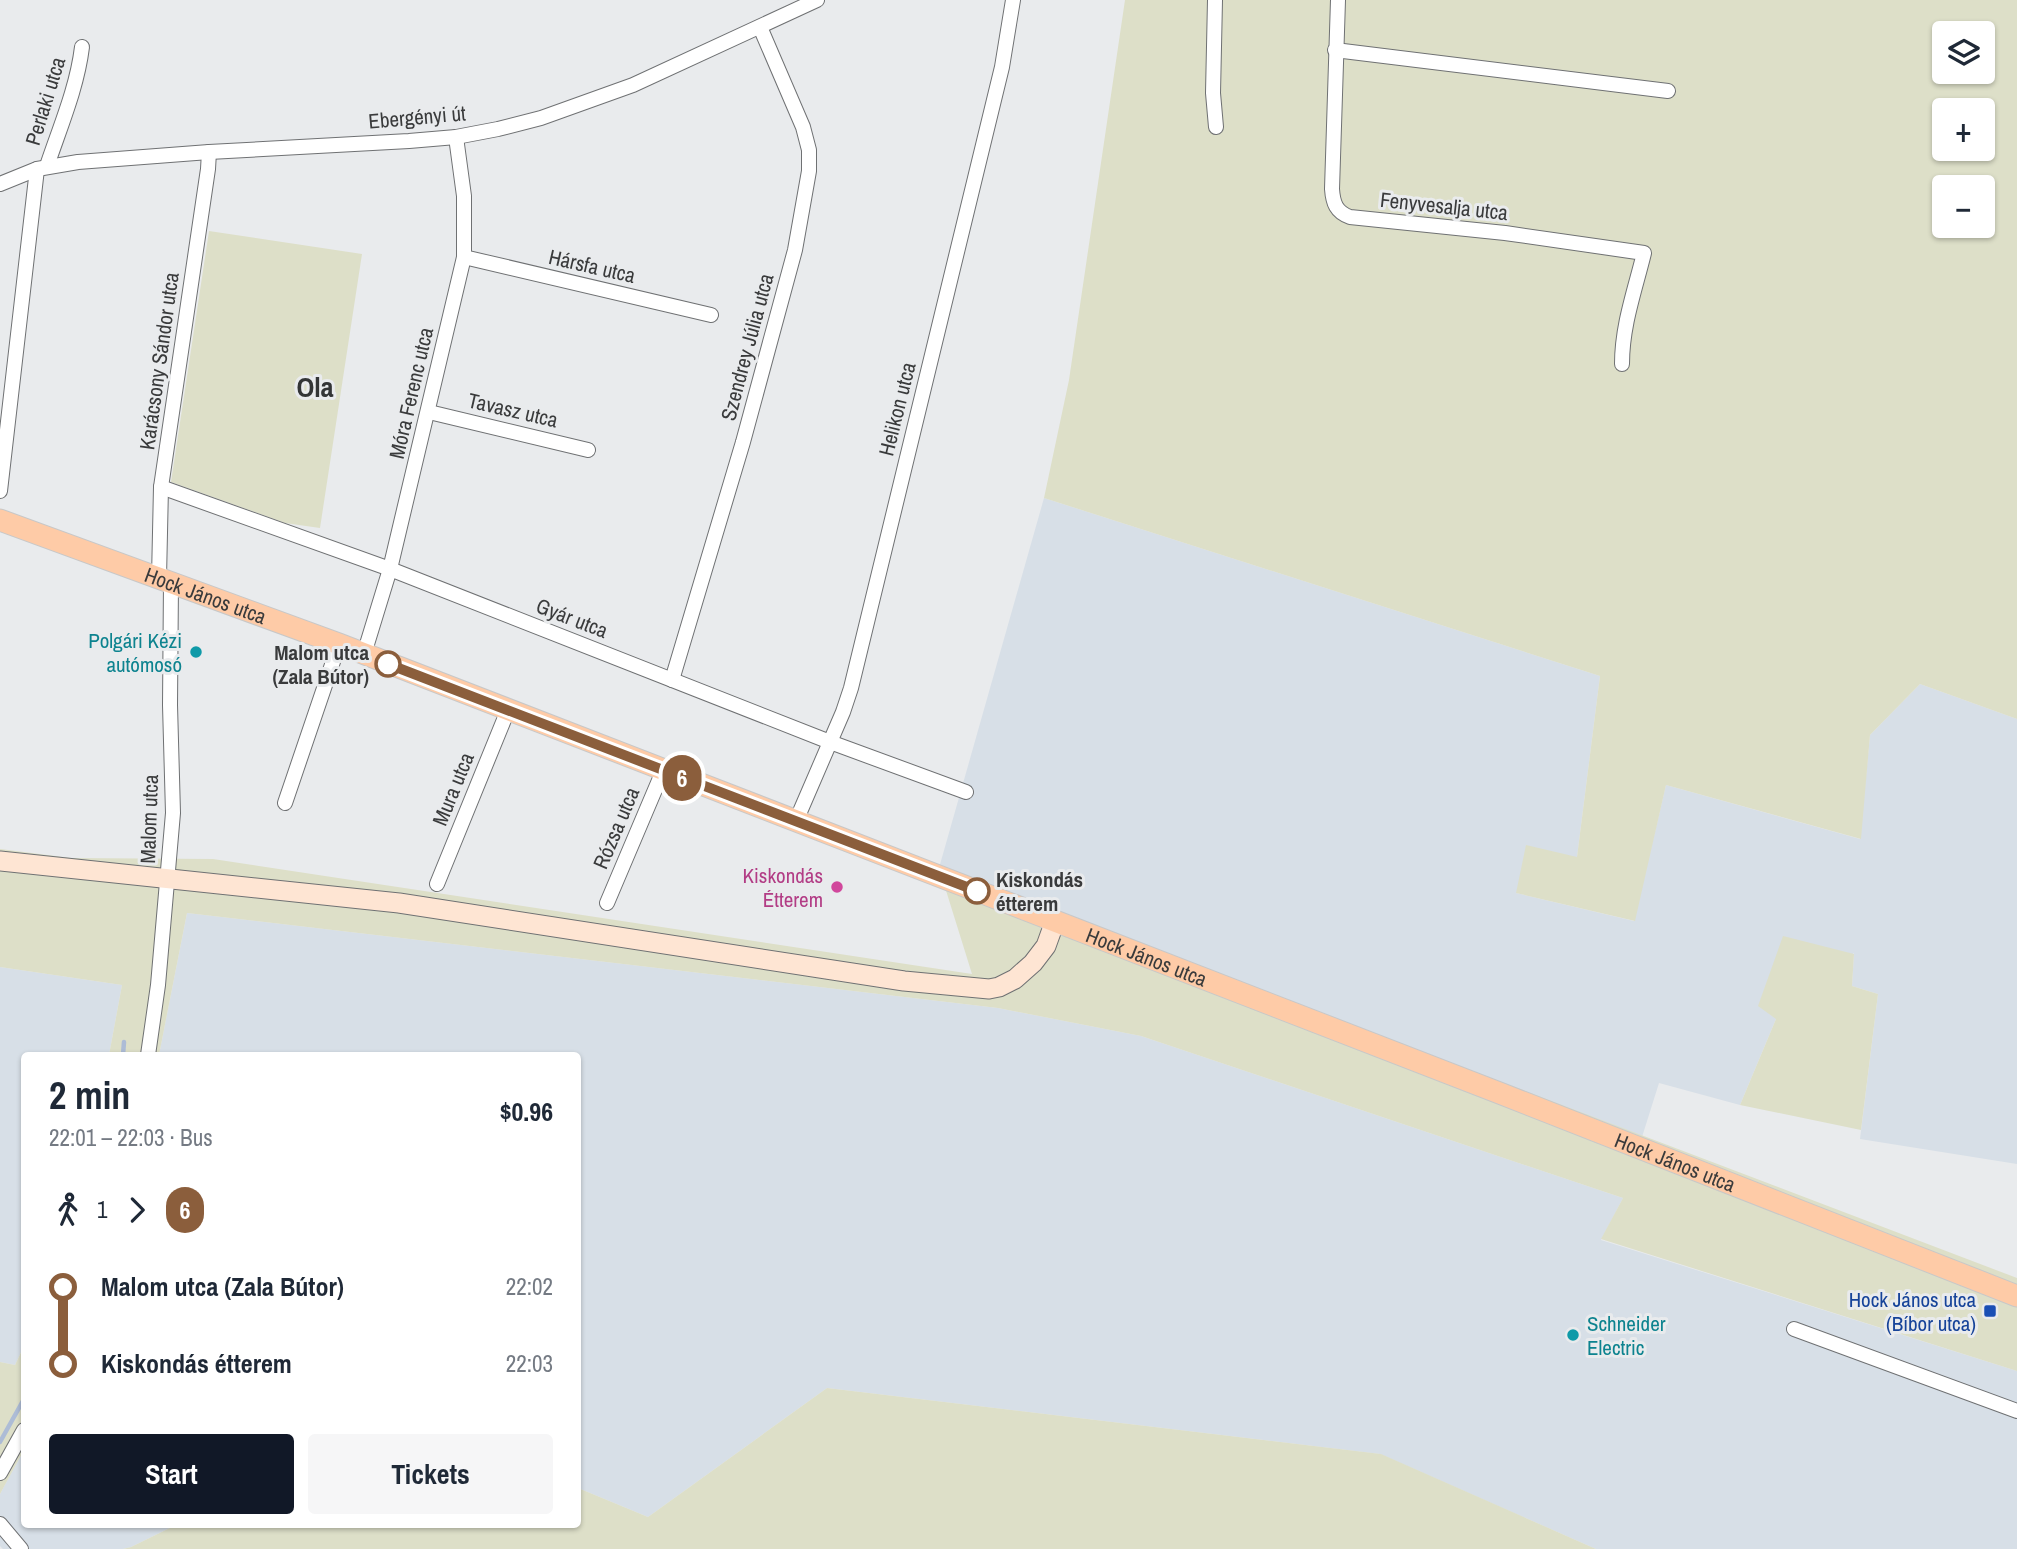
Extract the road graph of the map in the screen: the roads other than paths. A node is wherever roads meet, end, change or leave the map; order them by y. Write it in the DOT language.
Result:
graph roads {
  1 [pos="817,0"];
  2 [pos="1013,0"];
  3 [pos="1216,0"];
  4 [pos="1338,0"];
  5 [pos="760,27"];
  6 [pos="82,47"];
  7 [pos="1335,50"];
  8 [pos="1668,91"];
  9 [pos="1216,127"];
  10 [pos="456,137"];
  11 [pos="209,152"];
  12 [pos="42,167"];
  13 [pos="0,184"];
  14 [pos="464,257"];
  15 [pos="711,315"];
  16 [pos="1622,364"];
  17 [pos="429,412"];
  18 [pos="588,450"];
  19 [pos="161,487"];
  20 [pos="0,491"];
  21 [pos="0,520"];
  22 [pos="390,569"];
  23 [pos="165,580"];
  24 [pos="339,644"];
  25 [pos="364,654"];
  26 [pos="672,680"];
  27 [pos="508,710"];
  28 [pos="830,742"];
  29 [pos="663,771"];
  30 [pos="965,792"];
  31 [pos="285,803"];
  32 [pos="796,821"];
  33 [pos="0,861"];
  34 [pos="168,878"];
  35 [pos="437,884"];
  36 [pos="607,903"];
  37 [pos="1055,921"];
  38 [pos="148,1052"];
  39 [pos="2017,1296"];
  40 [pos="1794,1329"];
  41 [pos="2017,1411"];
  42 [pos="21,1435"];
  43 [pos="0,1473"];
  44 [pos="0,1524"];
  45 [pos="20,1549"];
  1 -- 5 [label="street, Ebergényi út"];
  2 -- 28 [label="street, Helikon utca"];
  3 -- 9 [label="street"];
  4 -- 7 [label="street, Fenyvesalja utca"];
  5 -- 10 [label="street, Ebergényi út"];
  5 -- 26 [label="street, Szendrey Júlia utca"];
  6 -- 12 [label="street, Perlaki utca"];
  7 -- 8 [label="street"];
  7 -- 16 [label="street, Fenyvesalja utca"];
  10 -- 11 [label="street, Ebergényi út"];
  10 -- 14 [label="street, Móra Ferenc utca"];
  11 -- 12 [label="street, Ebergényi út"];
  11 -- 19 [label="street, Karácsony Sándor utca"];
  12 -- 13 [label="street, Ebergényi út"];
  12 -- 20 [label="street, Perlaki utca"];
  14 -- 15 [label="street, Hársfa utca"];
  14 -- 17 [label="street, Móra Ferenc utca"];
  17 -- 18 [label="street, Tavasz utca"];
  17 -- 22 [label="street, Móra Ferenc utca"];
  19 -- 22 [label="street, Gyár utca"];
  19 -- 23 [label="street, Karácsony Sándor utca"];
  21 -- 23 [label="main road, Hock János utca"];
  22 -- 25 [label="street, Móra Ferenc utca"];
  22 -- 26 [label="street, Gyár utca"];
  23 -- 24 [label="main road, Hock János utca"];
  23 -- 34 [label="street, Malom utca"];
  24 -- 25 [label="main road, Hock János utca"];
  24 -- 31 [label="street"];
  25 -- 27 [label="main road, Hock János utca"];
  26 -- 28 [label="street, Gyár utca"];
  27 -- 29 [label="main road, Hock János utca"];
  27 -- 35 [label="street, Mura utca"];
  28 -- 30 [label="street, Gyár utca"];
  28 -- 32 [label="street, Helikon utca"];
  29 -- 32 [label="main road, Hock János utca"];
  29 -- 36 [label="street, Rózsa utca"];
  32 -- 37 [label="main road, Hock János utca"];
  33 -- 34 [label="street"];
  34 -- 37 [label="street"];
  34 -- 38 [label="street, Malom utca"];
  37 -- 39 [label="main road, Hock János utca"];
  40 -- 41 [label="street"];
  42 -- 43 [label="street"];
  44 -- 45 [label="street"];
}
